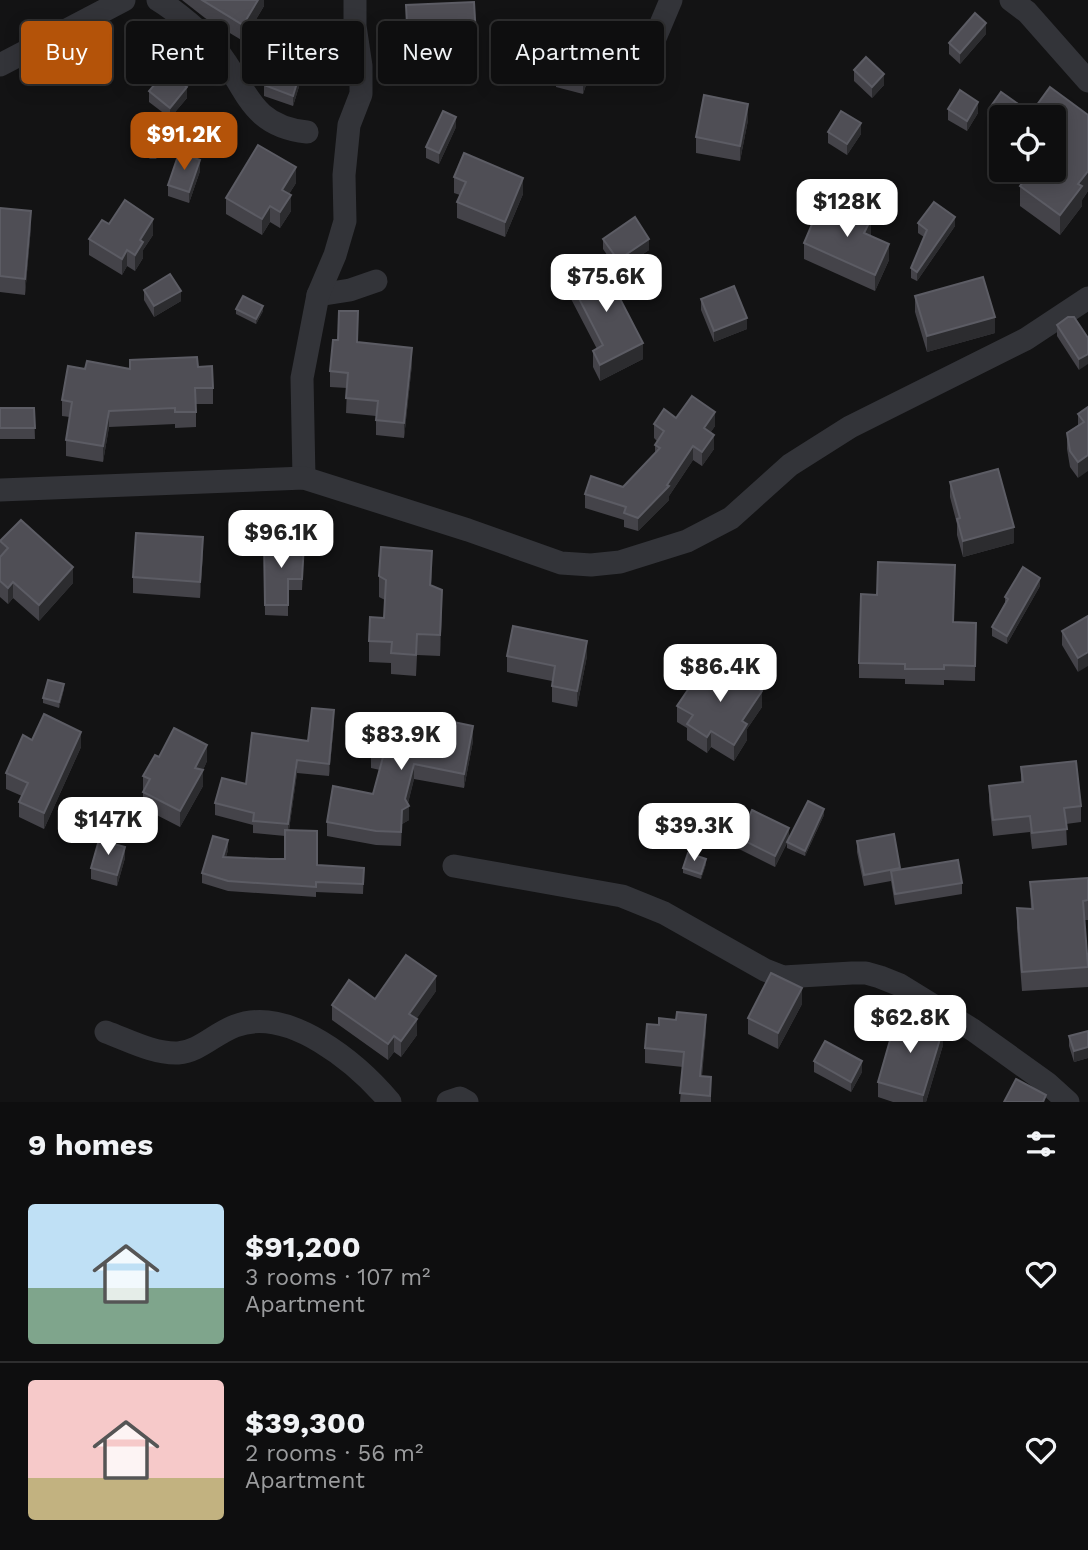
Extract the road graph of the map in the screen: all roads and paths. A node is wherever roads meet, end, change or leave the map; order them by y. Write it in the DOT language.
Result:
graph roads {
  1 [pos="124,0"];
  2 [pos="158,0"];
  3 [pos="355,0"];
  4 [pos="671,0"];
  5 [pos="1011,0"];
  6 [pos="662,21"];
  7 [pos="0,65"];
  8 [pos="1088,81"];
  9 [pos="307,132"];
  10 [pos="376,281"];
  11 [pos="318,295"];
  12 [pos="1088,298"];
  13 [pos="304,478"];
  14 [pos="0,490"];
  15 [pos="454,866"];
  16 [pos="106,1032"];
  17 [pos="390,1102"];
  18 [pos="448,1102"];
  19 [pos="467,1102"];
  20 [pos="1068,1102"];
  1 -- 7 [label="street"];
  2 -- 9 [label="street"];
  3 -- 11 [label="street"];
  4 -- 6 [label="street"];
  5 -- 8 [label="street"];
  10 -- 11 [label="street"];
  11 -- 13 [label="street"];
  12 -- 13 [label="street"];
  13 -- 14 [label="street"];
  15 -- 20 [label="street"];
  16 -- 17 [label="street"];
  18 -- 19 [label="street"];
}
